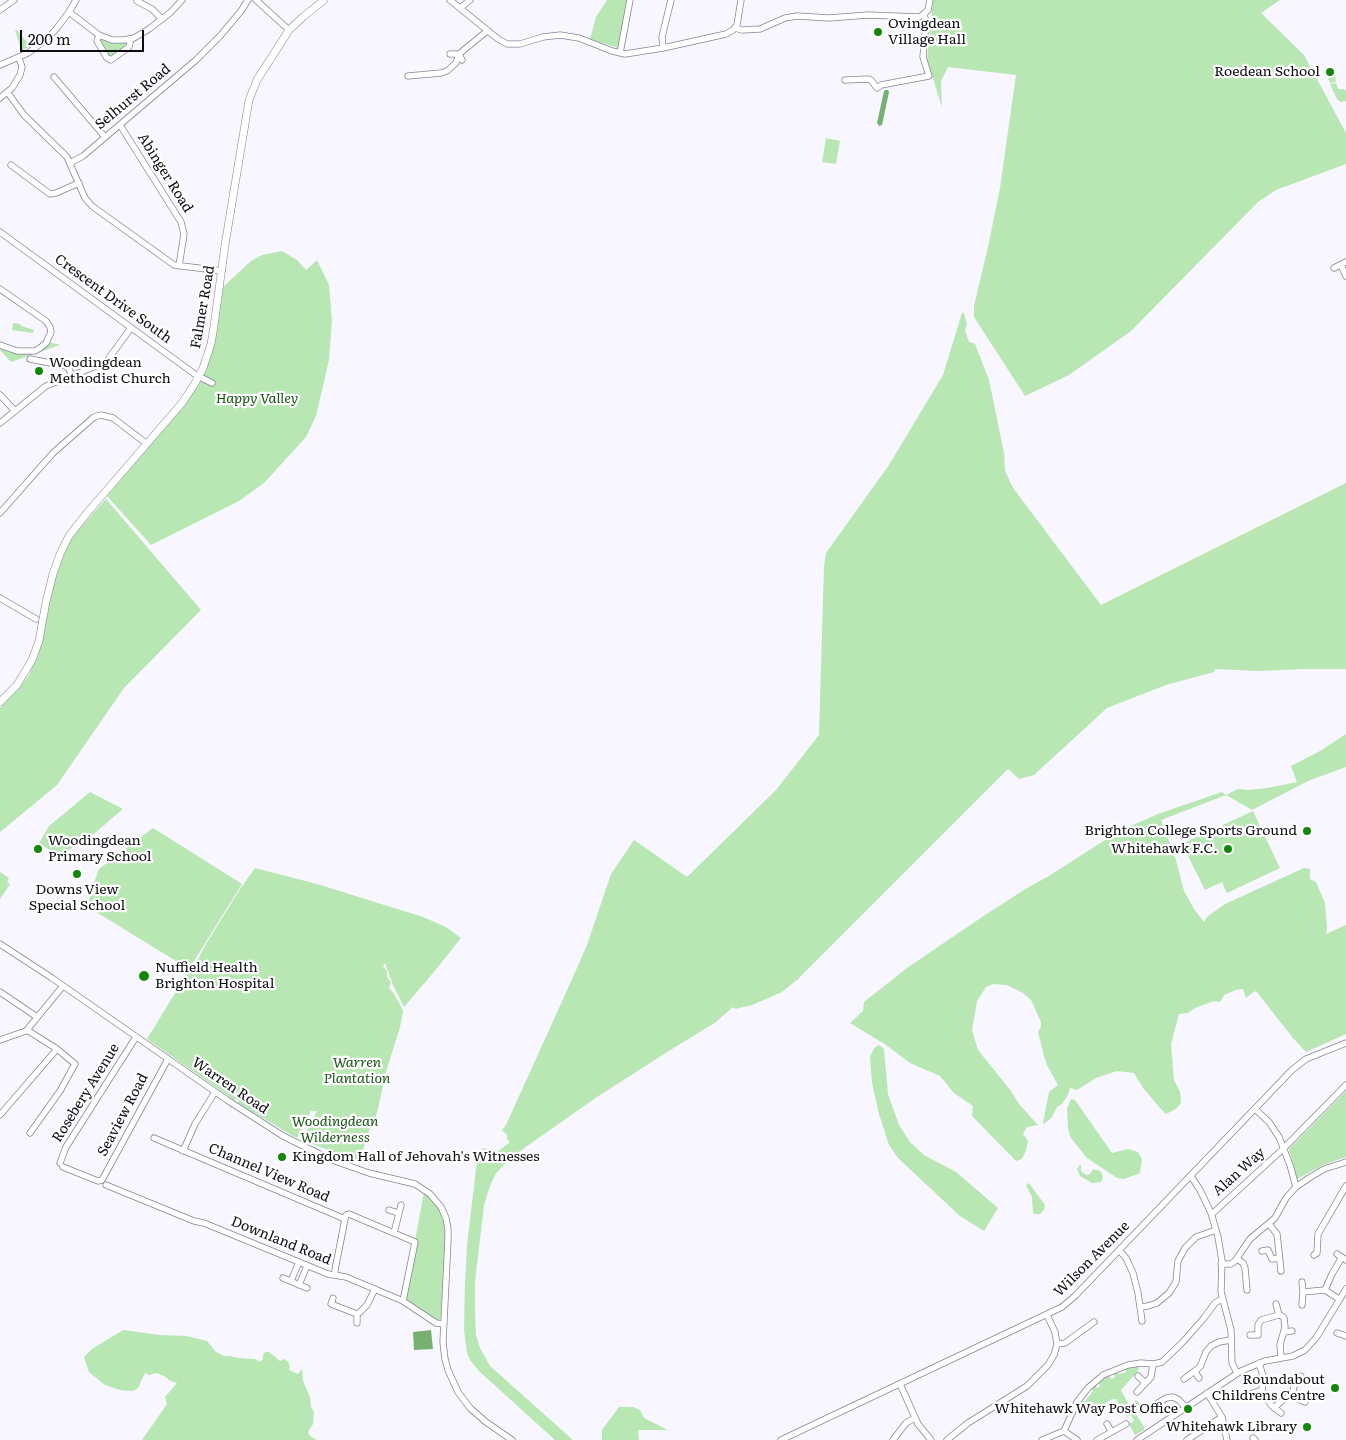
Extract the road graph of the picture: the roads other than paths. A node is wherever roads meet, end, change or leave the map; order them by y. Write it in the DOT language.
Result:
graph roads {
  1 [pos="14,0"];
  2 [pos="76,0"];
  3 [pos="182,0"];
  4 [pos="248,0"];
  5 [pos="256,0"];
  6 [pos="324,0"];
  7 [pos="450,0"];
  8 [pos="470,0"];
  9 [pos="630,0"];
  10 [pos="671,0"];
  11 [pos="741,0"];
  12 [pos="137,1"];
  13 [pos="930,2"];
  14 [pos="460,8"];
  15 [pos="0,10"];
  16 [pos="69,12"];
  17 [pos="924,14"];
  18 [pos="162,19"];
  19 [pos="735,28"];
  20 [pos="289,30"];
  21 [pos="487,31"];
  22 [pos="99,35"];
  23 [pos="130,39"];
  24 [pos="663,48"];
  25 [pos="620,53"];
  26 [pos="450,54"];
  27 [pos="458,54"];
  28 [pos="19,58"];
  29 [pos="462,60"];
  30 [pos="0,64"];
  31 [pos="408,76"];
  32 [pos="54,77"];
  33 [pos="846,80"];
  34 [pos="8,93"];
  35 [pos="0,98"];
  36 [pos="120,125"];
  37 [pos="105,137"];
  38 [pos="70,163"];
  39 [pos="12,165"];
  40 [pos="79,183"];
  41 [pos="0,232"];
  42 [pos="1343,264"];
  43 [pos="180,266"];
  44 [pos="1334,268"];
  45 [pos="222,271"];
  46 [pos="1346,276"];
  47 [pos="0,289"];
  48 [pos="132,328"];
  49 [pos="0,345"];
  50 [pos="30,359"];
  51 [pos="72,376"];
  52 [pos="198,376"];
  53 [pos="212,383"];
  54 [pos="0,396"];
  55 [pos="15,411"];
  56 [pos="0,423"];
  57 [pos="147,444"];
  58 [pos="0,513"];
  59 [pos="0,598"];
  60 [pos="36,619"];
  61 [pos="0,702"];
  62 [pos="0,944"];
  63 [pos="63,986"];
  64 [pos="0,992"];
  65 [pos="37,1017"];
  66 [pos="27,1030"];
  67 [pos="136,1037"];
  68 [pos="0,1040"];
  69 [pos="1346,1043"];
  70 [pos="57,1049"];
  71 [pos="168,1059"];
  72 [pos="1346,1085"];
  73 [pos="215,1092"];
  74 [pos="1255,1109"];
  75 [pos="0,1115"];
  76 [pos="30,1133"];
  77 [pos="154,1138"];
  78 [pos="1284,1148"];
  79 [pos="183,1151"];
  80 [pos="1346,1162"];
  81 [pos="62,1165"];
  82 [pos="1191,1176"];
  83 [pos="103,1183"];
  84 [pos="1346,1186"];
  85 [pos="1296,1187"];
  86 [pos="400,1205"];
  87 [pos="391,1210"];
  88 [pos="398,1213"];
  89 [pos="1211,1213"];
  90 [pos="345,1219"];
  91 [pos="1269,1224"];
  92 [pos="1216,1230"];
  93 [pos="1310,1231"];
  94 [pos="394,1233"];
  95 [pos="1318,1234"];
  96 [pos="1119,1250"];
  97 [pos="1262,1251"];
  98 [pos="1314,1255"];
  99 [pos="1342,1257"];
  100 [pos="1278,1258"];
  101 [pos="1237,1259"];
  102 [pos="299,1262"];
  103 [pos="1222,1264"];
  104 [pos="307,1266"];
  105 [pos="1281,1271"];
  106 [pos="335,1275"];
  107 [pos="282,1278"];
  108 [pos="291,1281"];
  109 [pos="1302,1282"];
  110 [pos="299,1285"];
  111 [pos="307,1288"];
  112 [pos="375,1289"];
  113 [pos="1346,1289"];
  114 [pos="1247,1290"];
  115 [pos="1325,1290"];
  116 [pos="1302,1292"];
  117 [pos="1222,1299"];
  118 [pos="1340,1299"];
  119 [pos="403,1301"];
  120 [pos="330,1304"];
  121 [pos="1276,1304"];
  122 [pos="1302,1306"];
  123 [pos="1140,1307"];
  124 [pos="357,1314"];
  125 [pos="1047,1315"];
  126 [pos="1279,1315"];
  127 [pos="1142,1323"];
  128 [pos="357,1324"];
  129 [pos="444,1324"];
  130 [pos="1092,1325"];
  131 [pos="1292,1331"];
  132 [pos="1284,1332"];
  133 [pos="1250,1335"];
  134 [pos="1231,1340"];
  135 [pos="1057,1344"];
  136 [pos="1282,1358"];
  137 [pos="1259,1363"];
  138 [pos="1152,1364"];
  139 [pos="1195,1372"];
  140 [pos="1237,1374"];
  141 [pos="1138,1376"];
  142 [pos="1301,1376"];
  143 [pos="1199,1378"];
  144 [pos="1184,1379"];
  145 [pos="1263,1380"];
  146 [pos="1276,1380"];
  147 [pos="1145,1383"];
  148 [pos="900,1384"];
  149 [pos="1262,1390"];
  150 [pos="1137,1392"];
  151 [pos="1208,1393"];
  152 [pos="1292,1396"];
  153 [pos="1240,1397"];
  154 [pos="1305,1402"];
  155 [pos="1152,1407"];
  156 [pos="1186,1408"];
  157 [pos="1274,1408"];
  158 [pos="1281,1413"];
  159 [pos="1222,1417"];
  160 [pos="915,1418"];
  161 [pos="1107,1424"];
  162 [pos="1126,1424"];
  163 [pos="1064,1431"];
  164 [pos="1111,1431"];
  165 [pos="512,1440"];
  166 [pos="780,1440"];
  167 [pos="893,1440"];
  168 [pos="931,1440"];
  169 [pos="947,1440"];
  170 [pos="1042,1440"];
  171 [pos="1076,1440"];
  172 [pos="1096,1440"];
  173 [pos="1137,1440"];
  174 [pos="1187,1440"];
  175 [pos="1227,1440"];
  1 -- 15 [label="street"];
  2 -- 16 [label="street"];
  3 -- 18 [label="street"];
  4 -- 36 [label="street, Selhurst Road"];
  5 -- 20 [label="street"];
  6 -- 20 [label="main road, Falmer Road"];
  7 -- 14 [label="street"];
  8 -- 14 [label="street"];
  9 -- 25 [label="street"];
  10 -- 24 [label="street"];
  11 -- 19 [label="street"];
  12 -- 18 [label="street"];
  13 -- 17 [label="street"];
  14 -- 21 [label="street"];
  16 -- 22 [label="street"];
  16 -- 28 [label="street"];
  17 -- 19 [label="street"];
  17 -- 33 [label="street"];
  18 -- 23 [label="street"];
  19 -- 24 [label="street"];
  20 -- 45 [label="main road, Falmer Road"];
  21 -- 25 [label="street"];
  21 -- 27 [label="street"];
  22 -- 23 [label="street"];
  22 -- 23 [label="street"];
  24 -- 25 [label="street"];
  26 -- 27 [label="street"];
  27 -- 29 [label="street"];
  27 -- 31 [label="street"];
  28 -- 30 [label="street"];
  28 -- 34 [label="street"];
  32 -- 37 [label="street"];
  34 -- 35 [label="street"];
  34 -- 38 [label="street"];
  36 -- 37 [label="street, Selhurst Road"];
  36 -- 43 [label="street, Abinger Road"];
  37 -- 38 [label="street, Selhurst Road"];
  38 -- 40 [label="street"];
  39 -- 40 [label="street"];
  40 -- 43 [label="street"];
  41 -- 48 [label="street, Crescent Drive South"];
  42 -- 44 [label="street"];
  42 -- 46 [label="street"];
  43 -- 45 [label="street"];
  45 -- 52 [label="main road, Falmer Road"];
  47 -- 49 [label="street"];
  48 -- 51 [label="street"];
  48 -- 52 [label="street, Crescent Drive South"];
  50 -- 51 [label="street"];
  51 -- 55 [label="street"];
  52 -- 53 [label="street, Crescent Drive South"];
  52 -- 57 [label="main road, Falmer Road"];
  54 -- 55 [label="street"];
  55 -- 56 [label="street"];
  57 -- 58 [label="street"];
  57 -- 61 [label="main road, Falmer Road"];
  59 -- 60 [label="street"];
  62 -- 63 [label="street, Warren Road"];
  63 -- 65 [label="street"];
  63 -- 67 [label="street, Warren Road"];
  64 -- 65 [label="street"];
  65 -- 66 [label="street"];
  66 -- 68 [label="street"];
  66 -- 70 [label="street"];
  67 -- 71 [label="street, Warren Road"];
  67 -- 81 [label="street, Rosebery Avenue"];
  69 -- 74 [label="street, Wilson Avenue"];
  70 -- 75 [label="street"];
  70 -- 76 [label="street"];
  71 -- 73 [label="street, Warren Road"];
  71 -- 83 [label="street, Seaview Road"];
  72 -- 78 [label="street, Alan Way"];
  73 -- 79 [label="street"];
  73 -- 129 [label="street, Warren Road"];
  74 -- 78 [label="street"];
  74 -- 82 [label="street, Wilson Avenue"];
  77 -- 79 [label="street, Channel View Road"];
  78 -- 85 [label="street"];
  78 -- 89 [label="street, Alan Way"];
  79 -- 90 [label="street, Channel View Road"];
  80 -- 85 [label="street"];
  81 -- 83 [label="street, Downland Road"];
  82 -- 89 [label="street"];
  82 -- 96 [label="street, Wilson Avenue"];
  83 -- 102 [label="street, Downland Road"];
  84 -- 95 [label="street"];
  85 -- 91 [label="street"];
  86 -- 88 [label="street"];
  87 -- 88 [label="street"];
  88 -- 94 [label="street"];
  89 -- 92 [label="street"];
  90 -- 94 [label="street, Channel View Road"];
  90 -- 106 [label="street"];
  91 -- 100 [label="street"];
  91 -- 101 [label="street"];
  92 -- 103 [label="street"];
  92 -- 123 [label="street"];
  93 -- 95 [label="street"];
  94 -- 119 [label="street"];
  95 -- 98 [label="street"];
  96 -- 123 [label="street"];
  96 -- 125 [label="street, Wilson Avenue"];
  97 -- 100 [label="street"];
  99 -- 115 [label="street"];
  100 -- 105 [label="street"];
  101 -- 103 [label="street"];
  101 -- 114 [label="street"];
  102 -- 104 [label="street, Downland Road"];
  102 -- 108 [label="street"];
  103 -- 117 [label="street"];
  104 -- 106 [label="street, Downland Road"];
  104 -- 110 [label="street"];
  106 -- 112 [label="street, Downland Road"];
  107 -- 108 [label="street"];
  108 -- 110 [label="street"];
  109 -- 116 [label="street"];
  110 -- 111 [label="street"];
  112 -- 119 [label="street, Downland Road"];
  112 -- 124 [label="street"];
  113 -- 118 [label="street"];
  115 -- 116 [label="street"];
  115 -- 118 [label="street"];
  116 -- 122 [label="street"];
  117 -- 134 [label="street"];
  117 -- 138 [label="street"];
  118 -- 136 [label="street"];
  119 -- 129 [label="street, Downland Road"];
  120 -- 124 [label="street"];
  121 -- 126 [label="street"];
  123 -- 127 [label="street"];
  124 -- 128 [label="street"];
  125 -- 135 [label="street"];
  125 -- 148 [label="street, Wilson Avenue"];
  126 -- 132 [label="street"];
  126 -- 133 [label="street"];
  129 -- 165 [label="street, Warren Road"];
  130 -- 135 [label="street"];
  131 -- 132 [label="street"];
  132 -- 136 [label="street"];
  134 -- 139 [label="street"];
  134 -- 140 [label="street"];
  135 -- 169 [label="street"];
  136 -- 137 [label="street"];
  137 -- 140 [label="street"];
  137 -- 145 [label="street"];
  138 -- 147 [label="street"];
  138 -- 163 [label="street"];
  139 -- 143 [label="street"];
  139 -- 144 [label="street"];
  140 -- 151 [label="street"];
  141 -- 147 [label="street"];
  142 -- 152 [label="street"];
  145 -- 146 [label="street"];
  145 -- 149 [label="street"];
  147 -- 150 [label="street"];
  148 -- 160 [label="street"];
  148 -- 166 [label="street, Wilson Avenue"];
  149 -- 153 [label="street"];
  149 -- 157 [label="street"];
  151 -- 156 [label="street"];
  151 -- 159 [label="street"];
  152 -- 154 [label="street"];
  152 -- 157 [label="street"];
  155 -- 156 [label="street"];
  156 -- 173 [label="street"];
  157 -- 158 [label="street"];
  159 -- 174 [label="street"];
  159 -- 175 [label="street"];
  160 -- 167 [label="street"];
  160 -- 168 [label="street"];
  161 -- 164 [label="street"];
  162 -- 164 [label="street"];
  163 -- 170 [label="street"];
  163 -- 171 [label="street"];
  164 -- 172 [label="street"];
}
